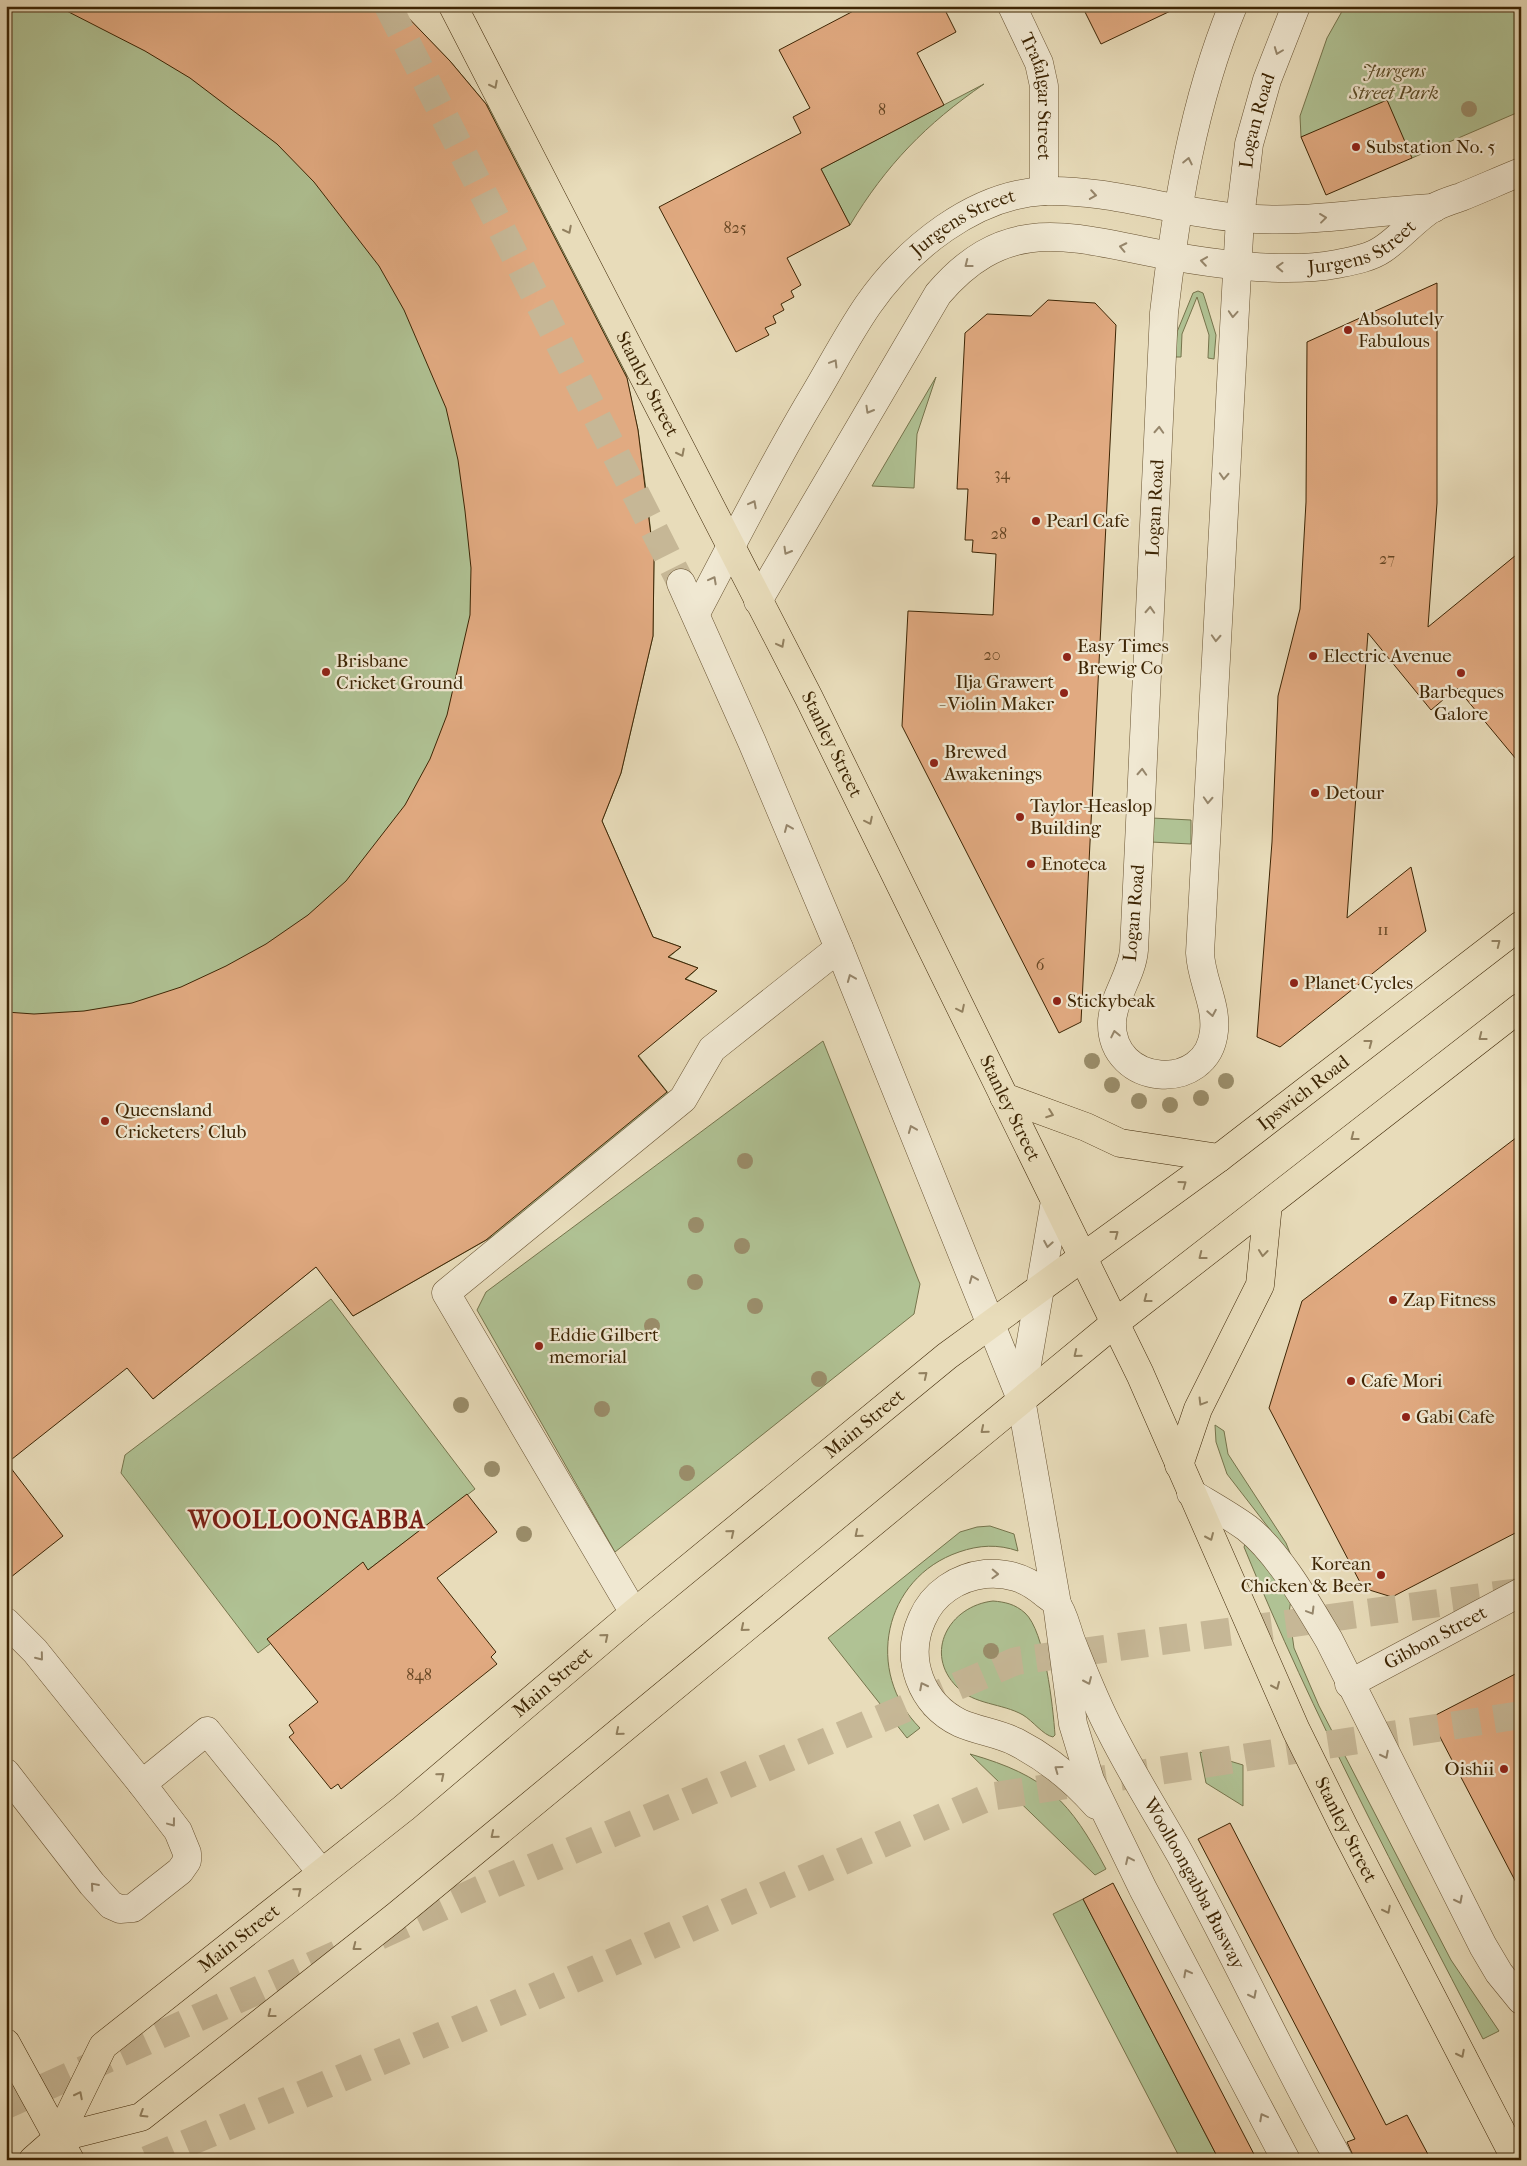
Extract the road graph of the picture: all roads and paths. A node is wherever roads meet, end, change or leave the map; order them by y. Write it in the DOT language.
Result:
graph roads {
  1 [pos="453,6"];
  2 [pos="1012,6"];
  3 [pos="1233,6"];
  4 [pos="1296,6"];
  5 [pos="1521,172"];
  6 [pos="1044,191"];
  7 [pos="1178,208"];
  8 [pos="1434,208"];
  9 [pos="1240,218"];
  10 [pos="1171,256"];
  11 [pos="1237,265"];
  12 [pos="731,548"];
  13 [pos="680,583"];
  14 [pos="758,601"];
  15 [pos="696,613"];
  16 [pos="1521,925"];
  17 [pos="839,948"];
  18 [pos="1521,1007"];
  19 [pos="1004,1097"];
  20 [pos="1220,1158"];
  21 [pos="1055,1201"];
  22 [pos="1268,1204"];
  23 [pos="1083,1258"];
  24 [pos="1040,1288"];
  25 [pos="1115,1323"];
  26 [pos="991,1324"];
  27 [pos="1021,1399"];
  28 [pos="1179,1465"];
  29 [pos="1191,1493"];
  30 [pos="1521,1592"];
  31 [pos="1057,1604"];
  32 [pos="634,1613"];
  33 [pos="6,1622"];
  34 [pos="1349,1684"];
  35 [pos="6,1773"];
  36 [pos="142,1784"];
  37 [pos="1115,1830"];
  38 [pos="321,1872"];
  39 [pos="1521,2000"];
  40 [pos="6,2043"];
  41 [pos="64,2149"];
  42 [pos="33,2160"];
  43 [pos="1286,2160"];
  44 [pos="1339,2160"];
  45 [pos="1516,2160"];
  1 -- 12 [label="main road, Stanley Street, one-way"];
  2 -- 6 [label="street, Trafalgar Street"];
  7 -- 3 [label="street, Logan Road, one-way"];
  4 -- 9 [label="street, Logan Road, one-way"];
  5 -- 8 [label="street, Jurgens Street"];
  6 -- 7 [label="street, Jurgens Street, one-way"];
  12 -- 6 [label="street, Jurgens Street, one-way"];
  7 -- 9 [label="street, Jurgens Street"];
  7 -- 10 [label="street, Logan Road"];
  9 -- 8 [label="street, Jurgens Street, one-way"];
  8 -- 11 [label="street, Jurgens Street, one-way"];
  9 -- 11 [label="street, Logan Road"];
  11 -- 10 [label="street, Jurgens Street, one-way"];
  11 -- 10 [label="street, Logan Road, one-way"];
  10 -- 14 [label="street, Jurgens Street, one-way"];
  12 -- 14 [label="main road, Stanley Street"];
  15 -- 12 [label="street, Jurgens Street, one-way"];
  13 -- 15 [label="street"];
  14 -- 19 [label="main road, Stanley Street, one-way"];
  17 -- 15 [label="street, one-way"];
  20 -- 16 [label="main road, Ipswich Road, one-way"];
  26 -- 17 [label="street, one-way"];
  17 -- 32 [label="street"];
  18 -- 22 [label="main road, one-way"];
  19 -- 20 [label="main road, one-way"];
  19 -- 21 [label="main road, Stanley Street"];
  23 -- 20 [label="main road, Ipswich Road, one-way"];
  21 -- 23 [label="main road, Stanley Street"];
  21 -- 24 [label="street, Woolloongabba Busway, one-way"];
  22 -- 25 [label="main road, one-way"];
  22 -- 28 [label="main road, one-way"];
  23 -- 24 [label="main road, Main Street"];
  23 -- 25 [label="main road, Stanley Street"];
  24 -- 26 [label="main road, Main Street"];
  24 -- 27 [label="street, Woolloongabba Busway"];
  25 -- 27 [label="main road, Main Street, one-way"];
  25 -- 28 [label="main road, Stanley Street"];
  26 -- 27 [label="street, Woolloongabba Busway"];
  32 -- 26 [label="main road, Main Street, one-way"];
  27 -- 31 [label="street, Woolloongabba Busway"];
  27 -- 41 [label="main road, Main Street, one-way"];
  28 -- 29 [label="main road, Stanley Street"];
  29 -- 34 [label="street, one-way"];
  29 -- 45 [label="main road, Stanley Street, one-way"];
  30 -- 34 [label="street, Gibbon Street"];
  31 -- 37 [label="street, Woolloongabba Busway"];
  37 -- 31 [label="street, Woolloongabba Busway, one-way"];
  31 -- 44 [label="street, Woolloongabba Busway, one-way"];
  38 -- 32 [label="main road, Main Street, one-way"];
  33 -- 36 [label="street, one-way"];
  34 -- 39 [label="street, one-way"];
  36 -- 35 [label="street, one-way"];
  36 -- 38 [label="street"];
  43 -- 37 [label="street, Woolloongabba Busway, one-way"];
  41 -- 38 [label="main road, Main Street, one-way"];
  40 -- 41 [label="main road"];
  41 -- 42 [label="main road, Main Street"];
}
